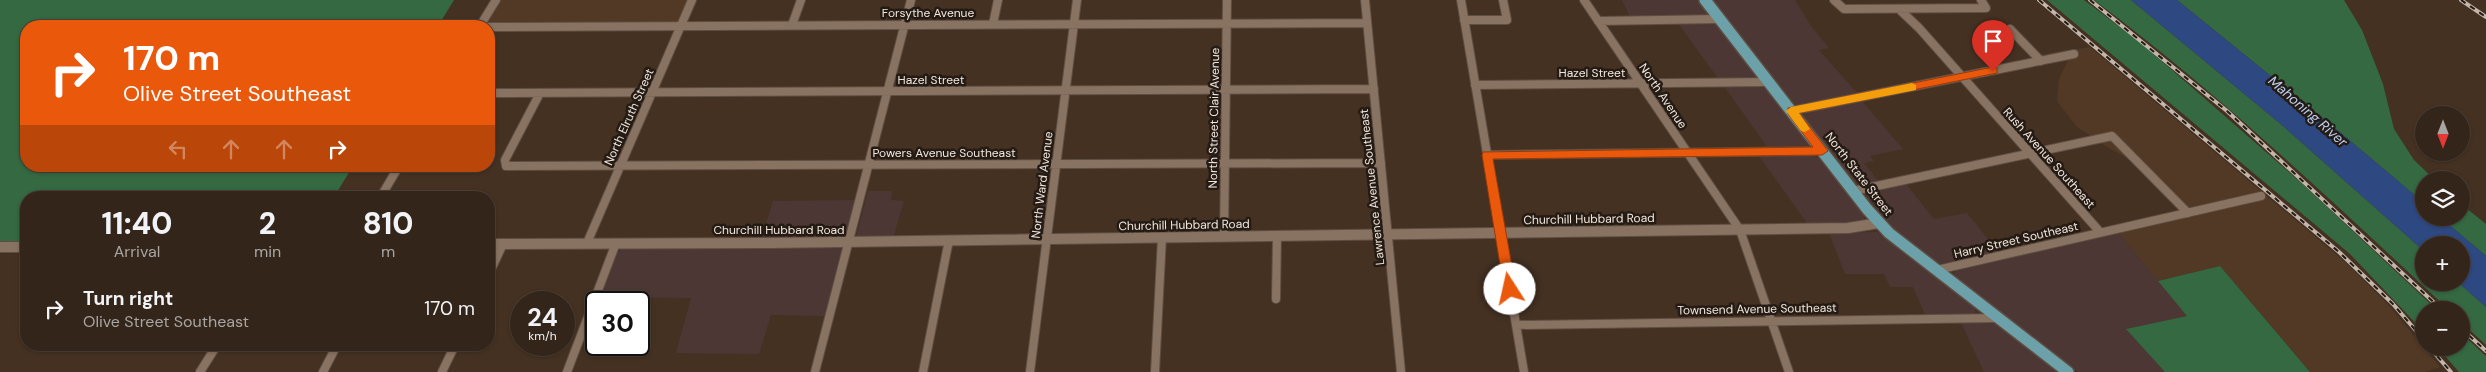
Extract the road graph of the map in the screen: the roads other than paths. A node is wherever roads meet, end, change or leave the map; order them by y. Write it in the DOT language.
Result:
graph roads {
  1 [pos="496,0"];
  2 [pos="692,0"];
  3 [pos="801,0"];
  4 [pos="911,0"];
  5 [pos="998,0"];
  6 [pos="1077,0"];
  7 [pos="1227,0"];
  8 [pos="1365,0"];
  9 [pos="1461,0"];
  10 [pos="1503,0"];
  11 [pos="1584,0"];
  12 [pos="1705,0"];
  13 [pos="1834,0"];
  14 [pos="1981,0"];
  15 [pos="1900,10"];
  16 [pos="1720,19"];
  17 [pos="484,20"];
  18 [pos="1464,20"];
  19 [pos="1598,21"];
  20 [pos="1226,23"];
  21 [pos="1368,23"];
  22 [pos="905,24"];
  23 [pos="993,24"];
  24 [pos="1074,24"];
  25 [pos="792,25"];
  26 [pos="681,26"];
  27 [pos="495,27"];
  28 [pos="2010,28"];
  29 [pos="2074,54"];
  30 [pos="2041,61"];
  31 [pos="1962,77"];
  32 [pos="1769,82"];
  33 [pos="1640,84"];
  34 [pos="1475,85"];
  35 [pos="1374,89"];
  36 [pos="1065,90"];
  37 [pos="1226,90"];
  38 [pos="888,91"];
  39 [pos="652,92"];
  40 [pos="540,93"];
  41 [pos="495,94"];
  42 [pos="1791,111"];
  43 [pos="1822,151"];
  44 [pos="1687,153"];
  45 [pos="2030,153"];
  46 [pos="1487,155"];
  47 [pos="1225,163"];
  48 [pos="1381,163"];
  49 [pos="1056,164"];
  50 [pos="869,165"];
  51 [pos="619,166"];
  52 [pos="395,172"];
  53 [pos="384,191"];
  54 [pos="1853,191"];
  55 [pos="2261,196"];
  56 [pos="2188,213"];
  57 [pos="1879,223"];
  58 [pos="1740,230"];
  59 [pos="2100,232"];
  60 [pos="1500,233"];
  61 [pos="1388,234"];
  62 [pos="1277,236"];
  63 [pos="1224,237"];
  64 [pos="1162,238"];
  65 [pos="1047,239"];
  66 [pos="948,240"];
  67 [pos="848,242"];
  68 [pos="587,243"];
  69 [pos="616,243"];
  70 [pos="495,244"];
  71 [pos="503,244"];
  72 [pos="0,247"];
  73 [pos="20,247"];
  74 [pos="495,261"];
  75 [pos="1936,270"];
  76 [pos="1276,299"];
  77 [pos="1998,318"];
  78 [pos="1773,322"];
  79 [pos="1516,325"];
  80 [pos="213,351"];
  81 [pos="334,351"];
  82 [pos="452,351"];
  83 [pos="200,372"];
  84 [pos="322,372"];
  85 [pos="442,372"];
  86 [pos="567,372"];
  87 [pos="815,372"];
  88 [pos="923,372"];
  89 [pos="1030,372"];
  90 [pos="1155,372"];
  91 [pos="1401,372"];
  92 [pos="1524,372"];
  93 [pos="1789,372"];
  94 [pos="2068,372"];
  1 -- 17 [label="street"];
  2 -- 26 [label="street, North Elruth Street"];
  3 -- 25 [label="street"];
  4 -- 22 [label="street"];
  5 -- 23 [label="street"];
  6 -- 24 [label="street, North Ward Avenue"];
  7 -- 20 [label="street, North Street Clair Avenue"];
  8 -- 21 [label="street, Lawrence Avenue Southeast"];
  9 -- 18 [label="street"];
  10 -- 18 [label="street"];
  11 -- 19 [label="street, North Avenue"];
  12 -- 16 [label="main road, North State Street"];
  13 -- 15 [label="street"];
  14 -- 15 [label="street"];
  15 -- 31 [label="street, Rush Avenue Southeast"];
  16 -- 19 [label="street"];
  16 -- 32 [label="main road, North State Street"];
  18 -- 34 [label="street"];
  19 -- 33 [label="street, North Avenue"];
  20 -- 21 [label="street, Forsythe Avenue"];
  20 -- 24 [label="street, Forsythe Avenue"];
  20 -- 37 [label="street, North Street Clair Avenue"];
  21 -- 35 [label="street, Lawrence Avenue Southeast"];
  22 -- 23 [label="street, Forsythe Avenue"];
  22 -- 25 [label="street, Forsythe Avenue"];
  22 -- 38 [label="street"];
  23 -- 24 [label="street, Forsythe Avenue"];
  24 -- 36 [label="street, North Ward Avenue"];
  25 -- 26 [label="street, Forsythe Avenue"];
  26 -- 27 [label="street, Forsythe Avenue"];
  26 -- 39 [label="street, North Elruth Street"];
  28 -- 30 [label="street"];
  29 -- 30 [label="street"];
  30 -- 31 [label="street"];
  31 -- 42 [label="street"];
  31 -- 45 [label="street, Rush Avenue Southeast"];
  32 -- 33 [label="street, Hazel Street"];
  32 -- 42 [label="main road, North State Street"];
  33 -- 34 [label="street, Hazel Street"];
  33 -- 44 [label="street, North Avenue"];
  34 -- 46 [label="street"];
  35 -- 37 [label="street, Hazel Street"];
  35 -- 48 [label="street, Lawrence Avenue Southeast"];
  36 -- 37 [label="street, Hazel Street"];
  36 -- 38 [label="street, Hazel Street"];
  36 -- 49 [label="street, North Ward Avenue"];
  37 -- 47 [label="street, North Street Clair Avenue"];
  38 -- 39 [label="street, Hazel Street"];
  38 -- 50 [label="street"];
  39 -- 40 [label="street, Hazel Street"];
  39 -- 51 [label="street, North Elruth Street"];
  40 -- 41 [label="street, Hazel Street"];
  40 -- 51 [label="street, Powers Avenue Southeast"];
  42 -- 43 [label="main road, North State Street"];
  43 -- 44 [label="street"];
  43 -- 54 [label="main road, North State Street"];
  44 -- 46 [label="street"];
  44 -- 58 [label="street, North Avenue"];
  45 -- 54 [label="street"];
  45 -- 56 [label="street"];
  45 -- 59 [label="street, Rush Avenue Southeast"];
  46 -- 60 [label="street"];
  47 -- 48 [label="street, Powers Avenue Southeast"];
  47 -- 49 [label="street, Powers Avenue Southeast"];
  47 -- 63 [label="street, North Street Clair Avenue"];
  48 -- 61 [label="street, Lawrence Avenue Southeast"];
  49 -- 50 [label="street, Powers Avenue Southeast"];
  49 -- 65 [label="street, North Ward Avenue"];
  50 -- 51 [label="street, Powers Avenue Southeast"];
  50 -- 67 [label="street"];
  51 -- 68 [label="street, North Elruth Street"];
  52 -- 53 [label="street"];
  54 -- 57 [label="main road, North State Street"];
  55 -- 56 [label="street, Harry Street Southeast"];
  56 -- 59 [label="street, Harry Street Southeast"];
  57 -- 58 [label="main road, Churchill Hubbard Road"];
  57 -- 75 [label="main road, North State Street"];
  58 -- 60 [label="main road, Churchill Hubbard Road"];
  58 -- 78 [label="street, North Avenue"];
  59 -- 75 [label="street, Harry Street Southeast"];
  60 -- 61 [label="main road, Churchill Hubbard Road"];
  60 -- 79 [label="street"];
  61 -- 62 [label="main road, Churchill Hubbard Road"];
  61 -- 91 [label="street, Lawrence Avenue Southeast"];
  62 -- 63 [label="main road, Churchill Hubbard Road"];
  62 -- 76 [label="street"];
  63 -- 64 [label="main road, Churchill Hubbard Road"];
  64 -- 65 [label="main road, Churchill Hubbard Road"];
  64 -- 90 [label="street"];
  65 -- 66 [label="main road, Churchill Hubbard Road"];
  65 -- 89 [label="street, North Ward Avenue"];
  66 -- 67 [label="main road, Churchill Hubbard Road"];
  66 -- 88 [label="street"];
  67 -- 69 [label="main road, Churchill Hubbard Road"];
  67 -- 87 [label="street"];
  68 -- 69 [label="main road, Churchill Hubbard Road"];
  68 -- 71 [label="main road, Churchill Hubbard Road"];
  69 -- 86 [label="street"];
  70 -- 71 [label="main road, Churchill Hubbard Road"];
  71 -- 74 [label="street"];
  72 -- 73 [label="main road"];
  75 -- 77 [label="main road, North State Street"];
  77 -- 78 [label="street, Townsend Avenue Southeast"];
  77 -- 94 [label="main road, North State Street"];
  78 -- 79 [label="street, Townsend Avenue Southeast"];
  78 -- 93 [label="street, North Avenue"];
  79 -- 92 [label="street"];
  80 -- 83 [label="street"];
  81 -- 84 [label="street"];
  82 -- 85 [label="street"];
}
